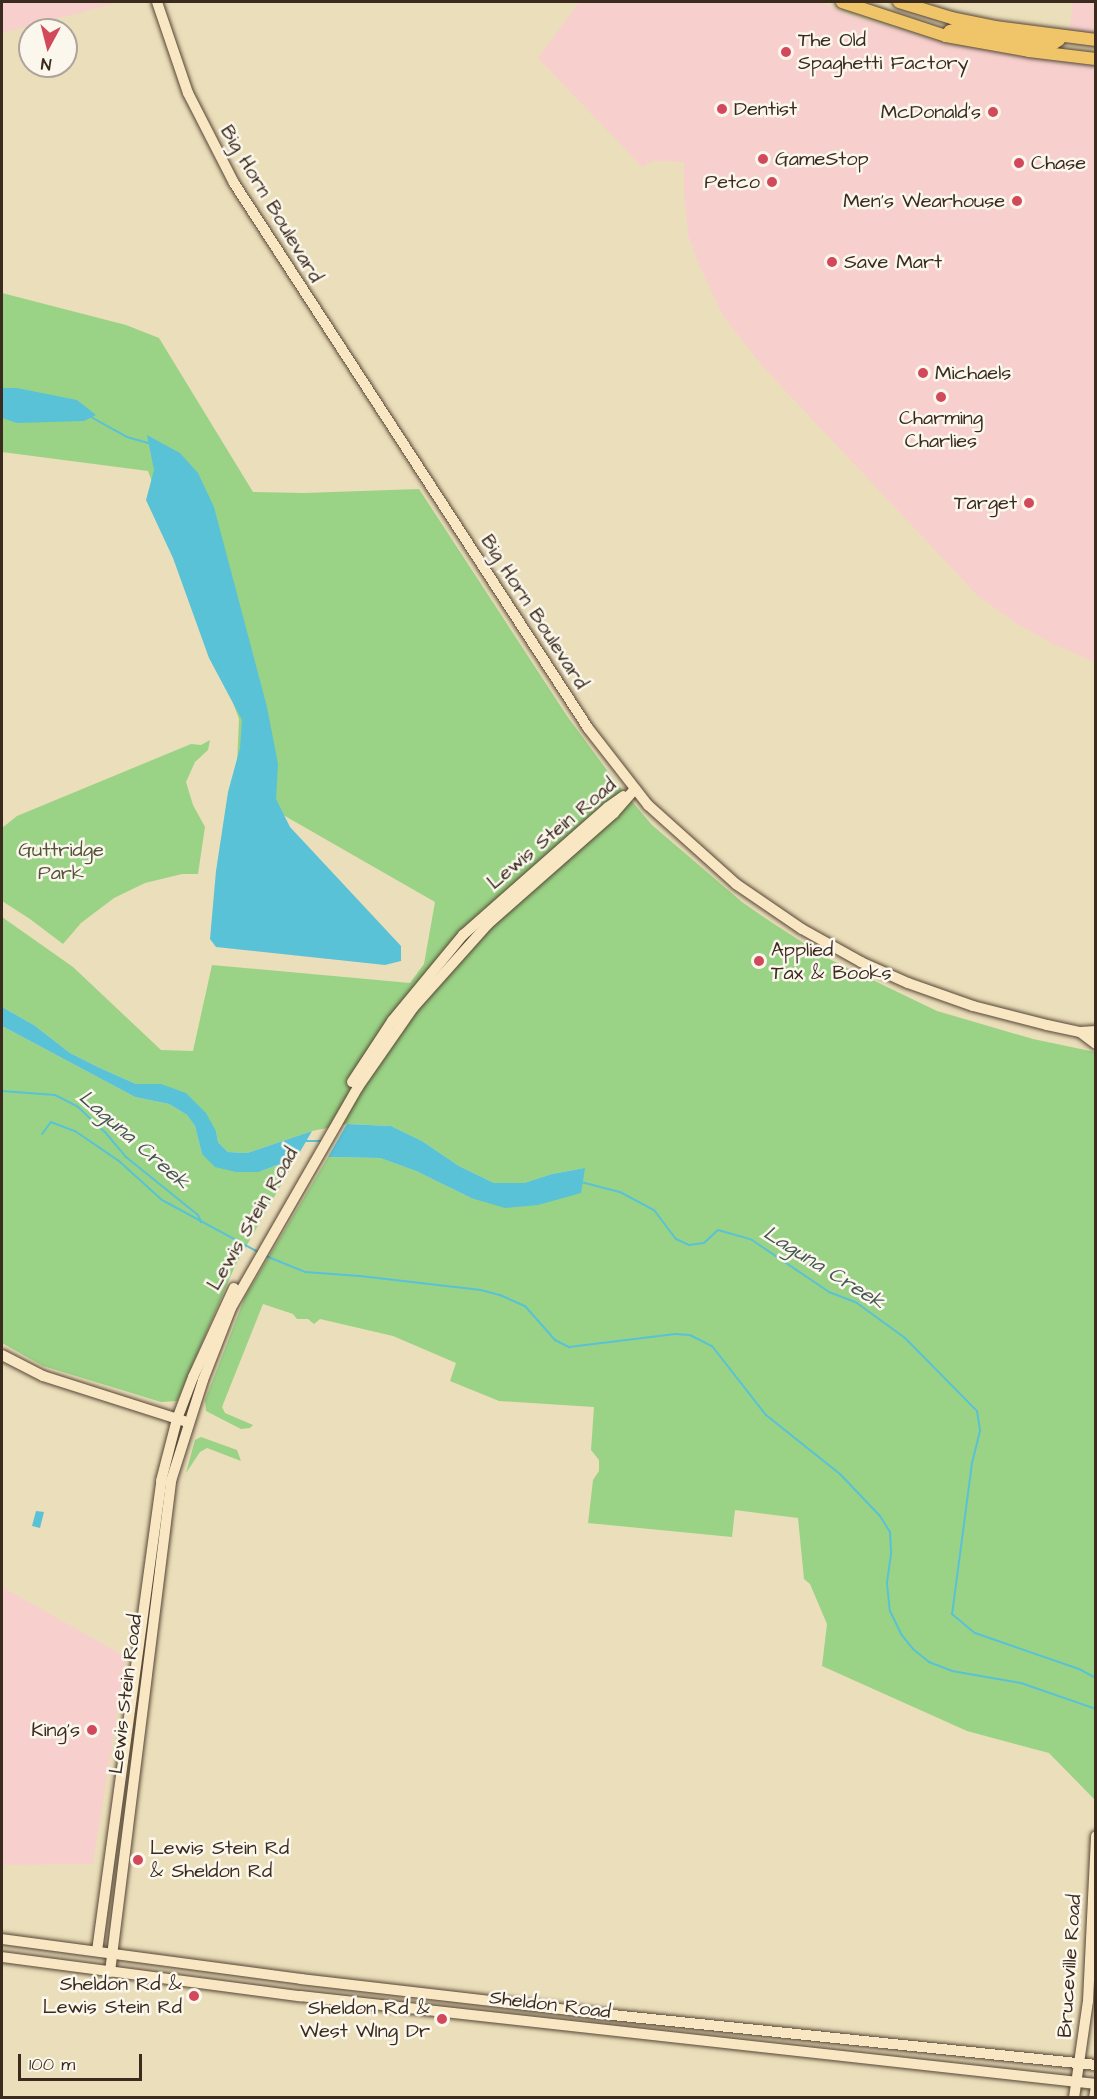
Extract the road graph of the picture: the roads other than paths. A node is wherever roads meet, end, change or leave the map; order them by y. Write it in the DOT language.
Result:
graph roads {
  1 [pos="157,2"];
  2 [pos="842,2"];
  3 [pos="899,2"];
  4 [pos="946,36"];
  5 [pos="1065,36"];
  6 [pos="1095,40"];
  7 [pos="1095,58"];
  8 [pos="635,789"];
  9 [pos="1095,1030"];
  10 [pos="1080,1032"];
  11 [pos="1095,1044"];
  12 [pos="239,1286"];
  13 [pos="2,1354"];
  14 [pos="177,1419"];
  15 [pos="189,1423"];
  16 [pos="134,1676"];
  17 [pos="136,1758"];
  18 [pos="123,1764"];
  19 [pos="1095,1836"];
  20 [pos="126,1843"];
  21 [pos="2,1939"];
  22 [pos="98,1952"];
  23 [pos="113,1953"];
  24 [pos="2,1957"];
  25 [pos="110,1972"];
  26 [pos="1080,2064"];
  27 [pos="1095,2065"];
  28 [pos="1076,2082"];
  29 [pos="1095,2085"];
  30 [pos="1074,2097"];
  31 [pos="1094,2097"];
  1 -- 8 [label="main road, Big Horn Boulevard"];
  2 -- 4 [label="main road"];
  3 -- 5 [label="main road"];
  4 -- 5 [label="main road"];
  4 -- 7 [label="main road"];
  5 -- 6 [label="main road"];
  8 -- 10 [label="main road, Big Horn Boulevard"];
  8 -- 12 [label="main road, Lewis Stein Road"];
  9 -- 10 [label="main road, Big Horn Boulevard"];
  10 -- 11 [label="main road, Big Horn Boulevard"];
  12 -- 14 [label="main road, Lewis Stein Road"];
  12 -- 15 [label="main road, Lewis Stein Road"];
  13 -- 14 [label="main road"];
  14 -- 15 [label="main road"];
  14 -- 16 [label="main road, Lewis Stein Road"];
  15 -- 17 [label="main road, Lewis Stein Road"];
  16 -- 17 [label="main road"];
  16 -- 18 [label="main road, Lewis Stein Road"];
  17 -- 20 [label="main road, Lewis Stein Road"];
  18 -- 20 [label="main road"];
  18 -- 22 [label="main road, Lewis Stein Road"];
  19 -- 26 [label="main road, Bruceville Road"];
  20 -- 23 [label="main road, Lewis Stein Road"];
  21 -- 22 [label="main road, Sheldon Road"];
  22 -- 23 [label="main road, Sheldon Road"];
  23 -- 25 [label="main road, Lewis Stein Road"];
  23 -- 26 [label="main road, Sheldon Road"];
  24 -- 25 [label="main road, Sheldon Road"];
  25 -- 28 [label="main road, Sheldon Road"];
  26 -- 27 [label="main road, Sheldon Road"];
  26 -- 28 [label="main road, Bruceville Road"];
  28 -- 29 [label="main road, Sheldon Road"];
  28 -- 30 [label="main road, Bruceville Road"];
  29 -- 31 [label="main road"];
}
